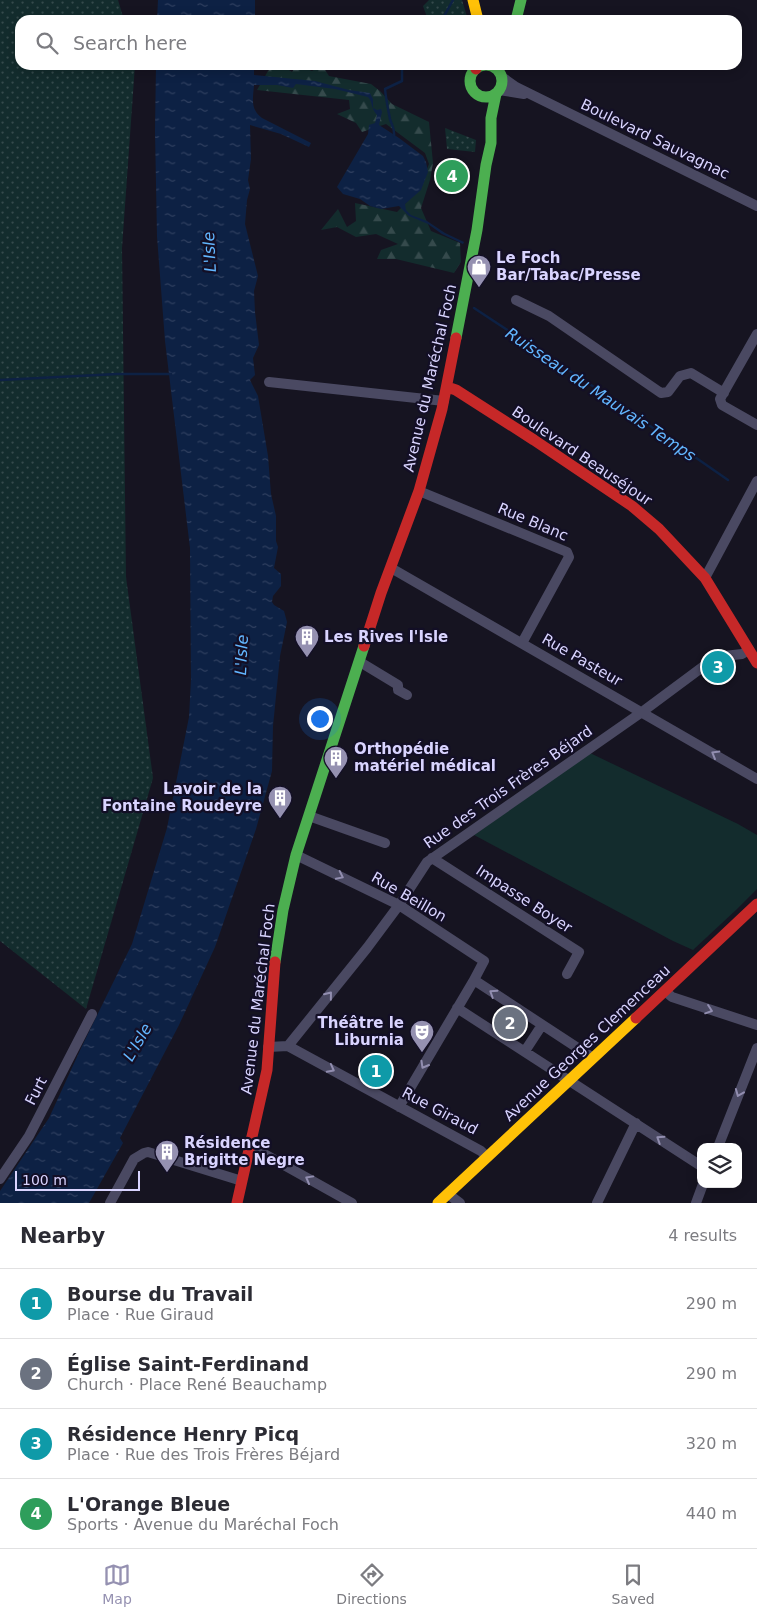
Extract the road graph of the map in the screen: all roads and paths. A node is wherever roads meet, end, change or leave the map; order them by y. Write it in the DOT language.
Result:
graph roads {
  1 [pos="473,0"];
  2 [pos="521,0"];
  3 [pos="477,15"];
  4 [pos="517,15"];
  5 [pos="474,70"];
  6 [pos="499,70"];
  7 [pos="498,92"];
  8 [pos="481,96"];
  9 [pos="540,98"];
  10 [pos="486,165"];
  11 [pos="757,206"];
  12 [pos="516,300"];
  13 [pos="757,334"];
  14 [pos="269,382"];
  15 [pos="447,386"];
  16 [pos="724,393"];
  17 [pos="444,401"];
  18 [pos="757,425"];
  19 [pos="757,481"];
  20 [pos="419,492"];
  21 [pos="391,568"];
  22 [pos="704,578"];
  23 [pos="522,643"];
  24 [pos="749,650"];
  25 [pos="360,662"];
  26 [pos="757,663"];
  27 [pos="406,695"];
  28 [pos="642,712"];
  29 [pos="757,779"];
  30 [pos="309,816"];
  31 [pos="385,843"];
  32 [pos="296,855"];
  33 [pos="432,858"];
  34 [pos="757,904"];
  35 [pos="399,905"];
  36 [pos="567,974"];
  37 [pos="474,980"];
  38 [pos="665,991"];
  39 [pos="457,1008"];
  40 [pos="92,1014"];
  41 [pos="542,1025"];
  42 [pos="757,1026"];
  43 [pos="288,1046"];
  44 [pos="268,1047"];
  45 [pos="757,1048"];
  46 [pos="525,1051"];
  47 [pos="593,1058"];
  48 [pos="569,1080"];
  49 [pos="399,1107"];
  50 [pos="636,1123"];
  51 [pos="720,1143"];
  52 [pos="250,1146"];
  53 [pos="488,1157"];
  54 [pos="697,1163"];
  55 [pos="0,1179"];
  56 [pos="242,1181"];
  57 [pos="702,1188"];
  58 [pos="448,1194"];
  59 [pos="110,1203"];
  60 [pos="237,1203"];
  61 [pos="352,1203"];
  62 [pos="438,1203"];
  63 [pos="460,1203"];
  64 [pos="597,1203"];
  65 [pos="696,1203"];
  1 -- 3 [label="main road"];
  2 -- 4 [label="main road"];
  5 -- 8 [label="main road"];
  6 -- 7 [label="main road"];
  6 -- 9 [label="street, Boulevard Sauvagnac"];
  7 -- 8 [label="main road"];
  7 -- 9 [label="street, Boulevard Sauvagnac"];
  7 -- 10 [label="main road, Avenue du Maréchal Foch"];
  8 -- 10 [label="main road, Avenue du Maréchal Foch"];
  9 -- 11 [label="street, Boulevard Sauvagnac"];
  10 -- 15 [label="main road, Avenue du Maréchal Foch"];
  12 -- 16 [label="street"];
  13 -- 16 [label="street"];
  14 -- 17 [label="street"];
  15 -- 17 [label="main road, Avenue du Maréchal Foch"];
  15 -- 22 [label="main road, Boulevard Beauséjour"];
  16 -- 18 [label="street"];
  17 -- 20 [label="main road, Avenue du Maréchal Foch"];
  19 -- 22 [label="street"];
  20 -- 21 [label="main road, Avenue du Maréchal Foch"];
  20 -- 23 [label="street, Rue Blanc"];
  21 -- 23 [label="street, Rue Pasteur"];
  21 -- 25 [label="main road, Avenue du Maréchal Foch"];
  22 -- 24 [label="main road, Boulevard Beauséjour"];
  23 -- 28 [label="street, Rue Pasteur"];
  24 -- 26 [label="main road, Boulevard Beauséjour"];
  24 -- 28 [label="street, Rue des Trois Frères Béjard"];
  25 -- 27 [label="street"];
  25 -- 30 [label="main road, Avenue du Maréchal Foch"];
  29 -- 28 [label="street, Rue Pasteur, one-way"];
  28 -- 33 [label="street, Rue des Trois Frères Béjard"];
  30 -- 31 [label="street"];
  30 -- 32 [label="main road, Avenue du Maréchal Foch"];
  32 -- 35 [label="street, Rue Beillon, one-way"];
  32 -- 44 [label="main road, Avenue du Maréchal Foch"];
  33 -- 35 [label="street, Rue des Trois Frères Béjard"];
  33 -- 36 [label="street, Impasse Boyer"];
  34 -- 38 [label="main road, Avenue Georges Clemenceau"];
  35 -- 37 [label="street, Rue Beillon"];
  43 -- 35 [label="street, Rue des Trois Frères Béjard, one-way"];
  37 -- 39 [label="street"];
  41 -- 37 [label="street, one-way"];
  38 -- 42 [label="street, one-way"];
  38 -- 47 [label="main road, Avenue Georges Clemenceau"];
  39 -- 46 [label="street"];
  39 -- 49 [label="street, one-way"];
  40 -- 55 [label="street, Furt"];
  41 -- 46 [label="street"];
  41 -- 47 [label="street"];
  43 -- 44 [label="street"];
  43 -- 49 [label="street, Rue Giraud, one-way"];
  44 -- 52 [label="main road, Avenue du Maréchal Foch"];
  45 -- 51 [label="street, one-way"];
  46 -- 48 [label="street"];
  47 -- 48 [label="main road, Avenue Georges Clemenceau"];
  48 -- 50 [label="street"];
  48 -- 53 [label="main road, Avenue Georges Clemenceau"];
  49 -- 53 [label="street, Rue Giraud"];
  54 -- 50 [label="street, one-way"];
  50 -- 64 [label="street"];
  52 -- 56 [label="main road, Avenue du Maréchal Foch"];
  61 -- 52 [label="street, one-way"];
  53 -- 58 [label="main road, Avenue Georges Clemenceau"];
  56 -- 59 [label="street"];
  56 -- 60 [label="main road, Avenue du Maréchal Foch"];
  57 -- 65 [label="street"];
  58 -- 62 [label="main road, Avenue Georges Clemenceau"];
  58 -- 63 [label="street"];
}
